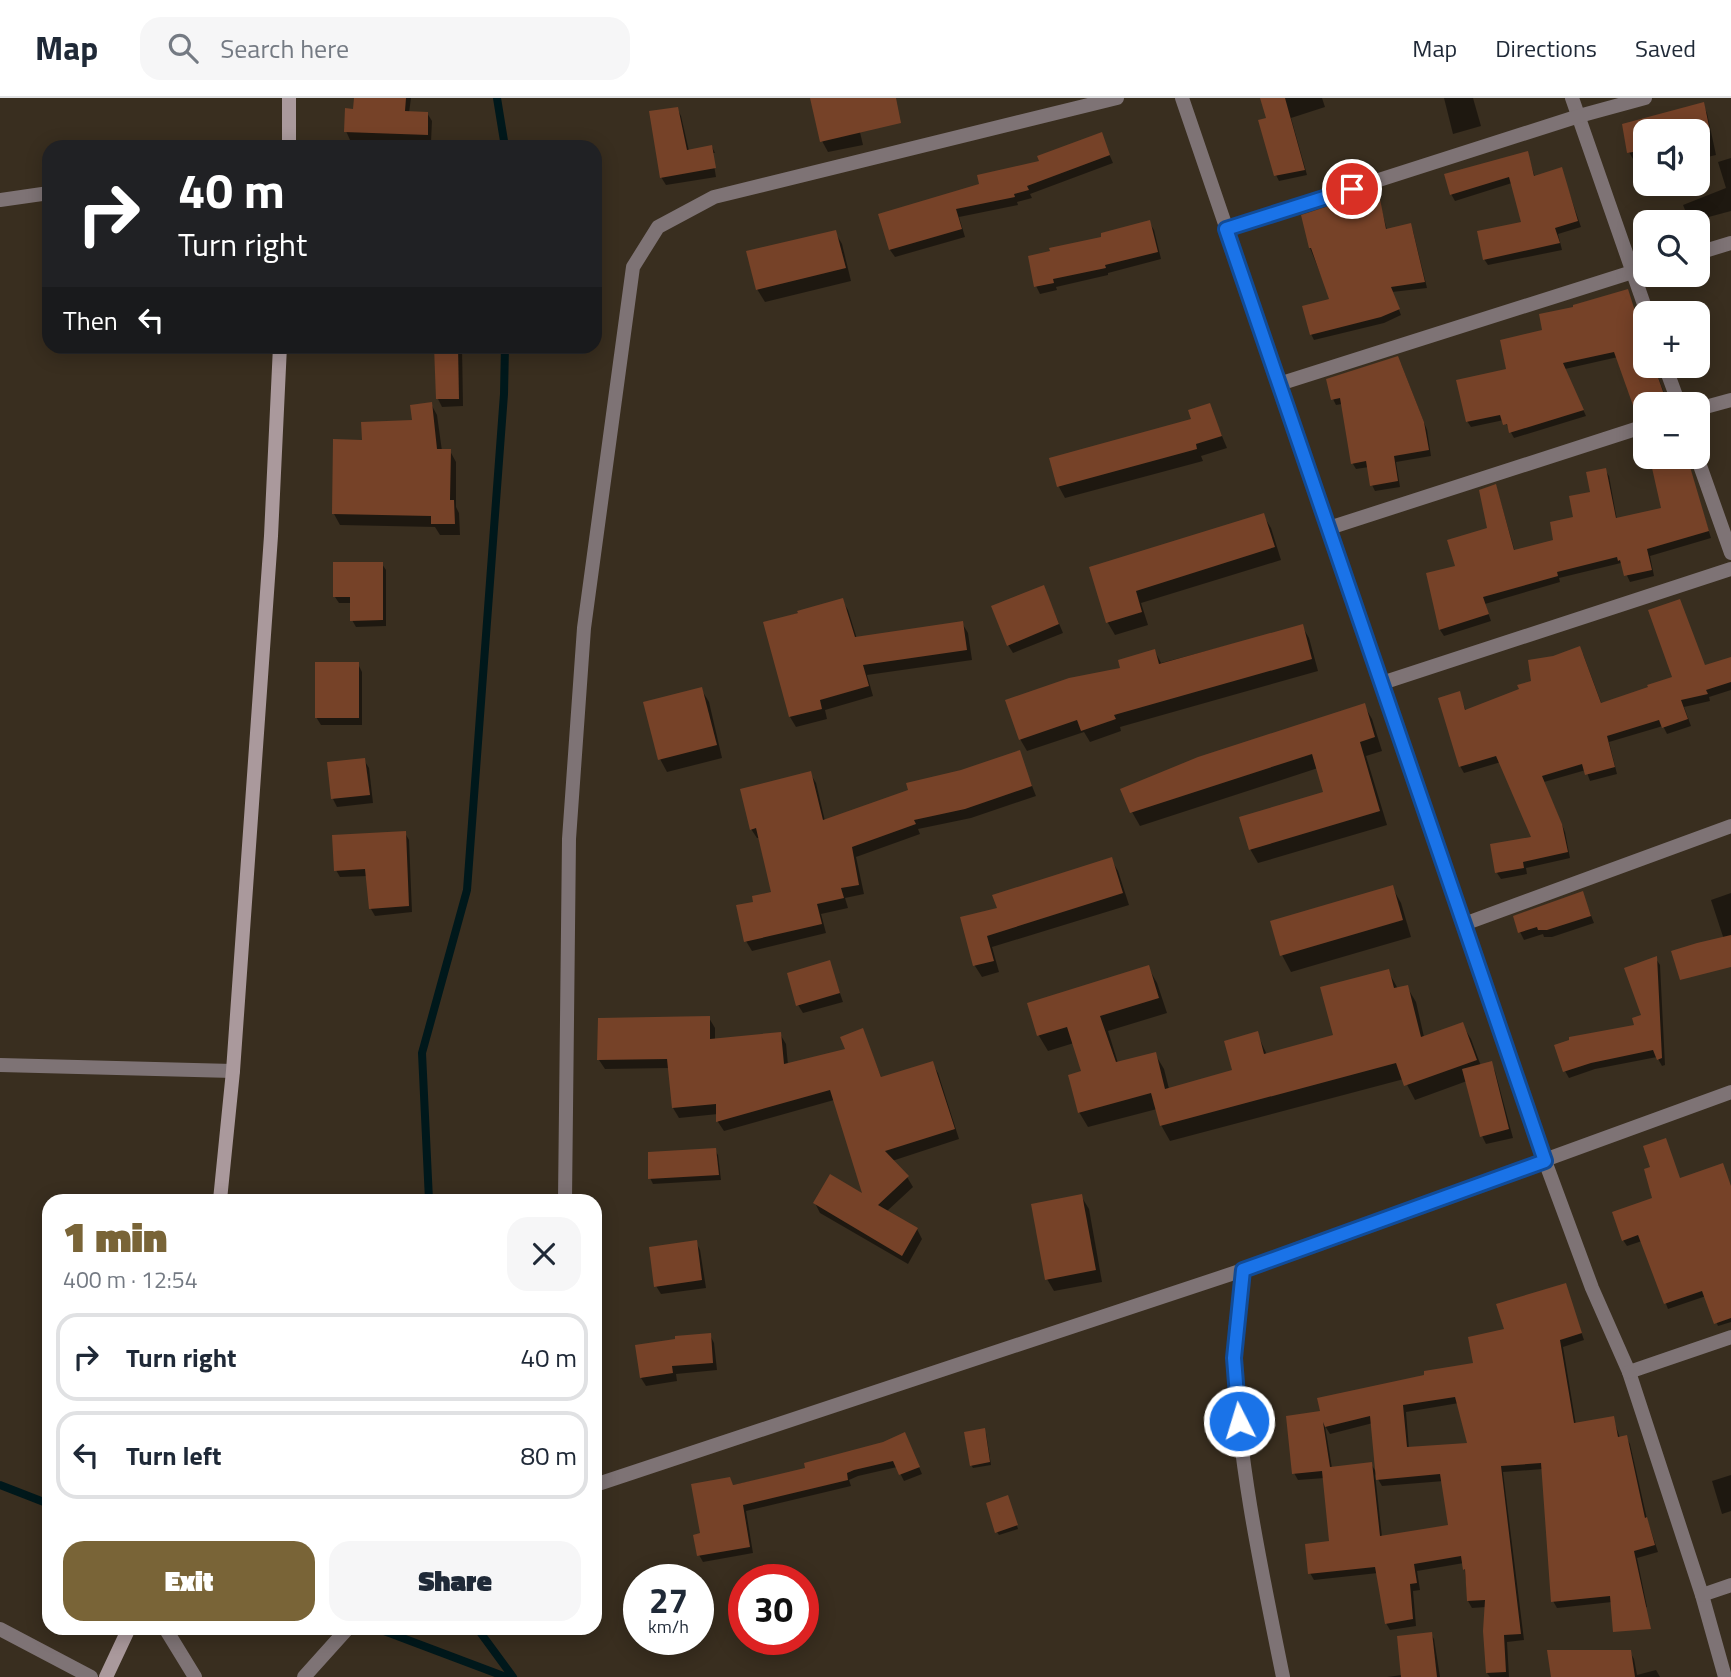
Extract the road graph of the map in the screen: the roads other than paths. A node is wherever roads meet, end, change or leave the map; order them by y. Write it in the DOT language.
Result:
graph roads {
  1 [pos="289,98"];
  2 [pos="1117,98"];
  3 [pos="1182,98"];
  4 [pos="1572,98"];
  5 [pos="1645,98"];
  6 [pos="1579,116"];
  7 [pos="289,140"];
  8 [pos="42,194"];
  9 [pos="0,200"];
  10 [pos="1226,229"];
  11 [pos="1731,243"];
  12 [pos="1710,249"];
  13 [pos="1633,257"];
  14 [pos="1633,272"];
  15 [pos="280,354"];
  16 [pos="1279,384"];
  17 [pos="1731,400"];
  18 [pos="1710,406"];
  19 [pos="1633,430"];
  20 [pos="1701,469"];
  21 [pos="1329,528"];
  22 [pos="1731,553"];
  23 [pos="1731,569"];
  24 [pos="1382,684"];
  25 [pos="1731,826"];
  26 [pos="1464,924"];
  27 [pos="0,1065"];
  28 [pos="233,1071"];
  29 [pos="1731,1092"];
  30 [pos="1545,1161"];
  31 [pos="221,1194"];
  32 [pos="565,1194"];
  33 [pos="1243,1270"];
  34 [pos="1731,1337"];
  35 [pos="1629,1372"];
  36 [pos="602,1483"];
  37 [pos="1731,1585"];
  38 [pos="1702,1595"];
  39 [pos="0,1629"];
  40 [pos="126,1635"];
  41 [pos="168,1635"];
  42 [pos="342,1635"];
  43 [pos="91,1677"];
  44 [pos="106,1677"];
  45 [pos="195,1677"];
  46 [pos="304,1677"];
  47 [pos="1283,1677"];
  48 [pos="1725,1677"];
  1 -- 7 [label="main road"];
  2 -- 32 [label="street"];
  3 -- 10 [label="street"];
  4 -- 6 [label="street"];
  5 -- 6 [label="street"];
  6 -- 10 [label="street"];
  6 -- 13 [label="street"];
  8 -- 9 [label="street"];
  10 -- 16 [label="street"];
  11 -- 12 [label="street"];
  14 -- 16 [label="street"];
  15 -- 28 [label="main road"];
  16 -- 21 [label="street"];
  17 -- 18 [label="street"];
  19 -- 21 [label="street"];
  20 -- 22 [label="street"];
  21 -- 24 [label="street"];
  23 -- 24 [label="street"];
  24 -- 26 [label="street"];
  25 -- 26 [label="street"];
  26 -- 30 [label="street"];
  27 -- 28 [label="street"];
  28 -- 31 [label="main road"];
  29 -- 30 [label="street"];
  30 -- 33 [label="street"];
  30 -- 35 [label="street"];
  33 -- 36 [label="street"];
  33 -- 47 [label="street"];
  34 -- 35 [label="street"];
  35 -- 38 [label="street"];
  37 -- 38 [label="street"];
  38 -- 48 [label="street"];
  39 -- 43 [label="street"];
  40 -- 44 [label="main road"];
  41 -- 45 [label="street"];
  42 -- 46 [label="street"];
}
